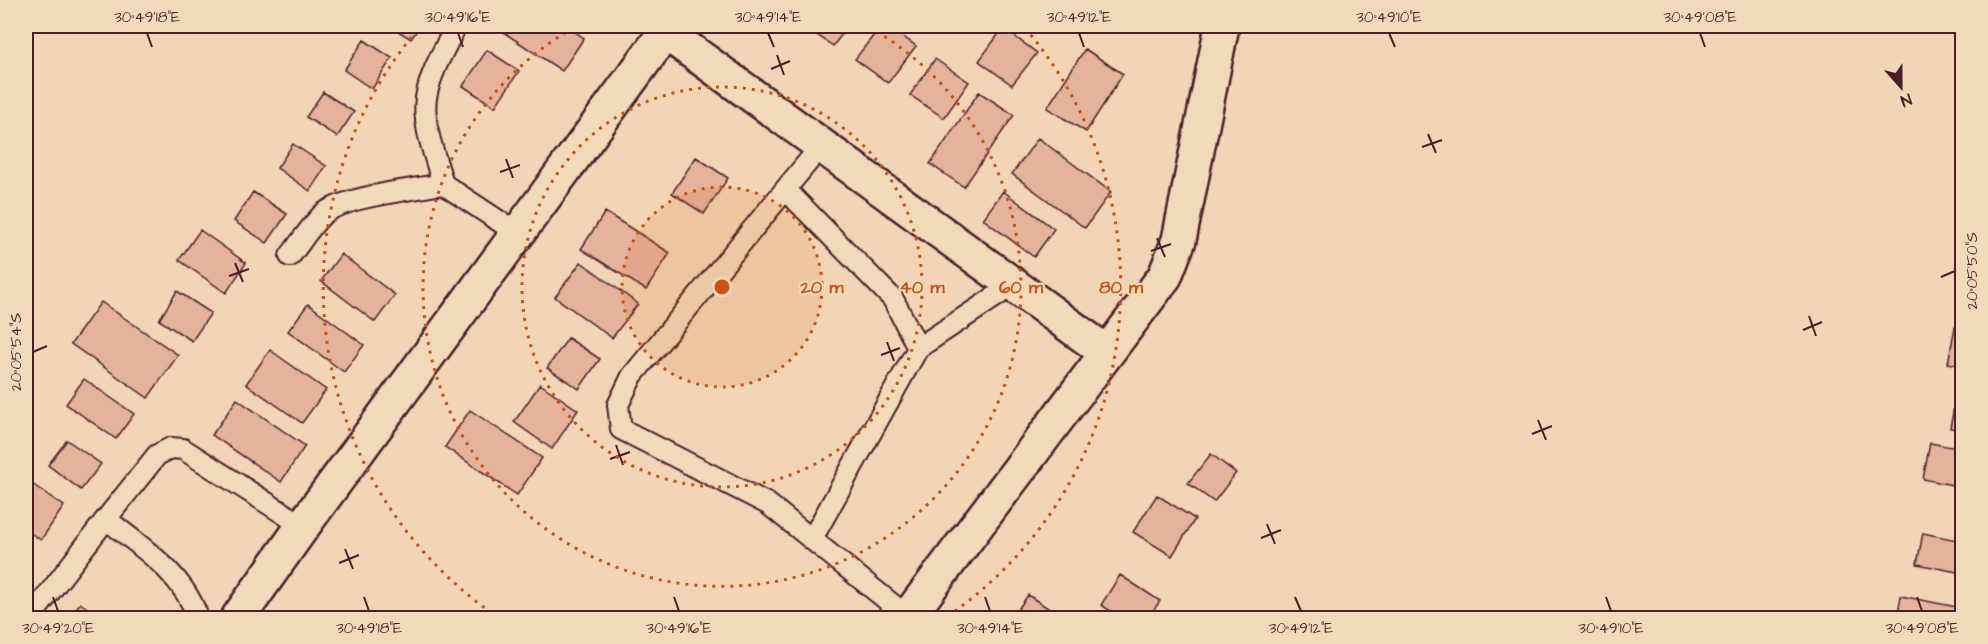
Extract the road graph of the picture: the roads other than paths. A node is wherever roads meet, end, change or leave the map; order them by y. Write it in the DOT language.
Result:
graph roads {
  1 [pos="456,26"];
  2 [pos="1222,26"];
  3 [pos="668,29"];
  4 [pos="821,146"];
  5 [pos="443,184"];
  6 [pos="786,190"];
  7 [pos="517,233"];
  8 [pos="290,256"];
  9 [pos="1013,285"];
  10 [pos="918,348"];
  11 [pos="1106,352"];
  12 [pos="106,519"];
  13 [pos="303,526"];
  14 [pos="812,539"];
  15 [pos="30,618"];
  16 [pos="198,618"];
  17 [pos="238,618"];
  18 [pos="907,618"];
  1 -- 5 [label="lane"];
  2 -- 11 [label="street"];
  3 -- 4 [label="street"];
  3 -- 7 [label="street"];
  4 -- 6 [label="lane"];
  4 -- 9 [label="street"];
  5 -- 7 [label="lane"];
  5 -- 8 [label="lane"];
  6 -- 10 [label="lane"];
  6 -- 14 [label="lane"];
  7 -- 13 [label="street"];
  9 -- 10 [label="lane"];
  9 -- 11 [label="street"];
  10 -- 14 [label="lane"];
  11 -- 18 [label="street"];
  12 -- 13 [label="lane"];
  12 -- 15 [label="lane"];
  12 -- 16 [label="lane"];
  13 -- 17 [label="street"];
  14 -- 18 [label="lane"];
}
